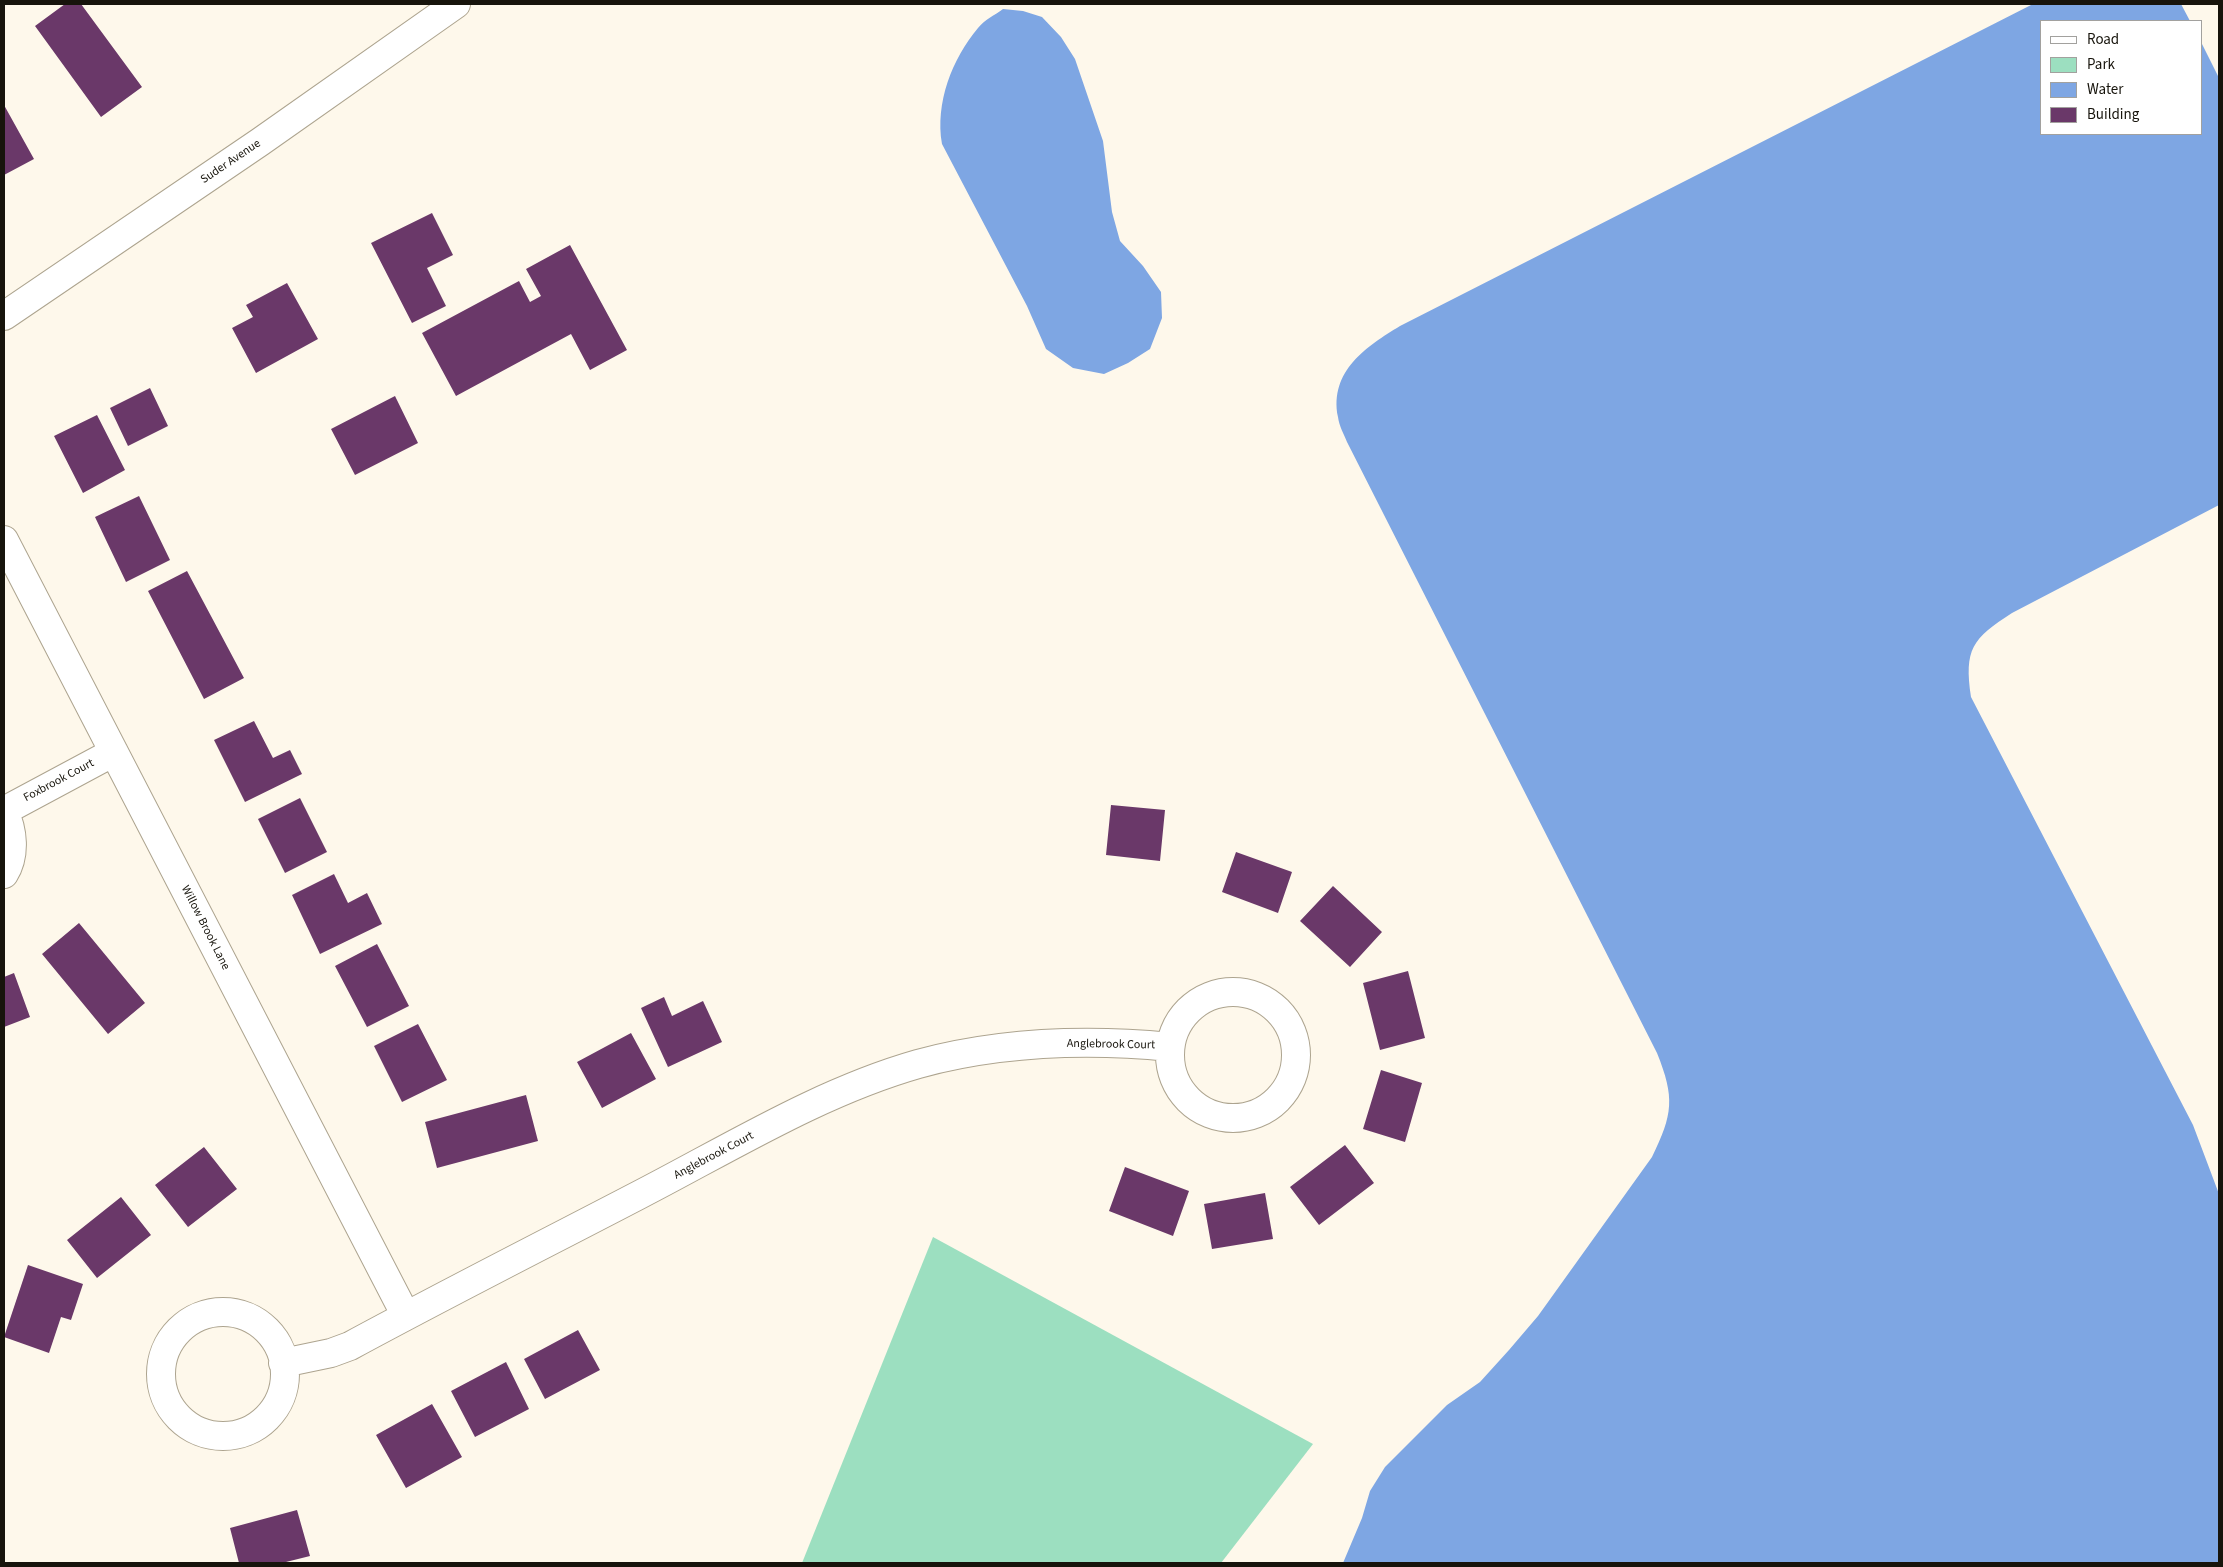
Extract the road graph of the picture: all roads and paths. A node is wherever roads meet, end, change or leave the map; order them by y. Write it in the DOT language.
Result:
graph roads {
  1 [pos="456,4"];
  2 [pos="4,316"];
  3 [pos="4,540"];
  4 [pos="114,752"];
  5 [pos="4,811"];
  6 [pos="4,874"];
  7 [pos="1170,1047"];
  8 [pos="406,1316"];
  9 [pos="283,1362"];
  1 -- 2 [label="street, Suder Avenue"];
  3 -- 4 [label="street, Willow Brook Lane"];
  4 -- 5 [label="street, Foxbrook Court"];
  4 -- 8 [label="street, Willow Brook Lane"];
  5 -- 6 [label="street, Foxbrook Court"];
  7 -- 7 [label="street, Anglebrook Court"];
  7 -- 8 [label="street, Anglebrook Court"];
  8 -- 9 [label="street, Anglebrook Court"];
  9 -- 9 [label="street"];
}
